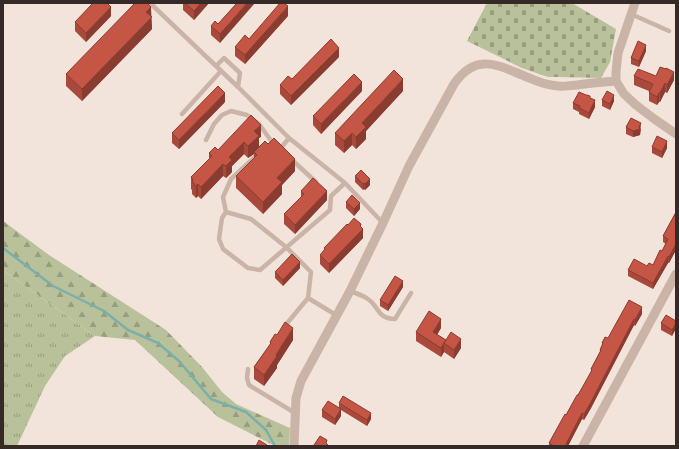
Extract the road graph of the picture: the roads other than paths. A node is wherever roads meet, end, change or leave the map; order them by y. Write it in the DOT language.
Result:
graph roads {
  1 [pos="150,3"];
  2 [pos="635,3"];
  3 [pos="631,14"];
  4 [pos="669,31"];
  5 [pos="216,66"];
  6 [pos="221,71"];
  7 [pos="616,81"];
  8 [pos="238,87"];
  9 [pos="182,114"];
  10 [pos="676,134"];
  11 [pos="290,138"];
  12 [pos="206,140"];
  13 [pos="272,142"];
  14 [pos="266,147"];
  15 [pos="280,149"];
  16 [pos="260,152"];
  17 [pos="345,183"];
  18 [pos="319,185"];
  19 [pos="325,190"];
  20 [pos="331,196"];
  21 [pos="226,212"];
  22 [pos="383,223"];
  23 [pos="286,247"];
  24 [pos="676,274"];
  25 [pos="350,290"];
  26 [pos="411,293"];
  27 [pos="308,298"];
  28 [pos="336,315"];
  29 [pos="282,329"];
  30 [pos="248,369"];
  31 [pos="295,412"];
  32 [pos="294,446"];
  33 [pos="583,446"];
  1 -- 5 [label="lane"];
  2 -- 3 [label="street"];
  3 -- 4 [label="lane"];
  3 -- 7 [label="street"];
  5 -- 6 [label="lane"];
  5 -- 8 [label="lane"];
  6 -- 8 [label="lane"];
  6 -- 9 [label="lane"];
  7 -- 10 [label="street"];
  7 -- 22 [label="street"];
  8 -- 11 [label="lane"];
  11 -- 15 [label="lane"];
  11 -- 17 [label="lane"];
  12 -- 13 [label="lane"];
  13 -- 14 [label="lane"];
  13 -- 15 [label="lane"];
  15 -- 18 [label="lane"];
  16 -- 21 [label="lane"];
  17 -- 20 [label="lane"];
  17 -- 22 [label="lane"];
  19 -- 20 [label="lane"];
  20 -- 23 [label="lane"];
  21 -- 23 [label="lane"];
  21 -- 23 [label="lane"];
  22 -- 25 [label="street"];
  23 -- 27 [label="lane"];
  24 -- 33 [label="street"];
  25 -- 26 [label="lane"];
  25 -- 28 [label="street"];
  27 -- 28 [label="lane"];
  27 -- 29 [label="lane"];
  28 -- 31 [label="street"];
  30 -- 31 [label="lane"];
  31 -- 32 [label="street"];
}
